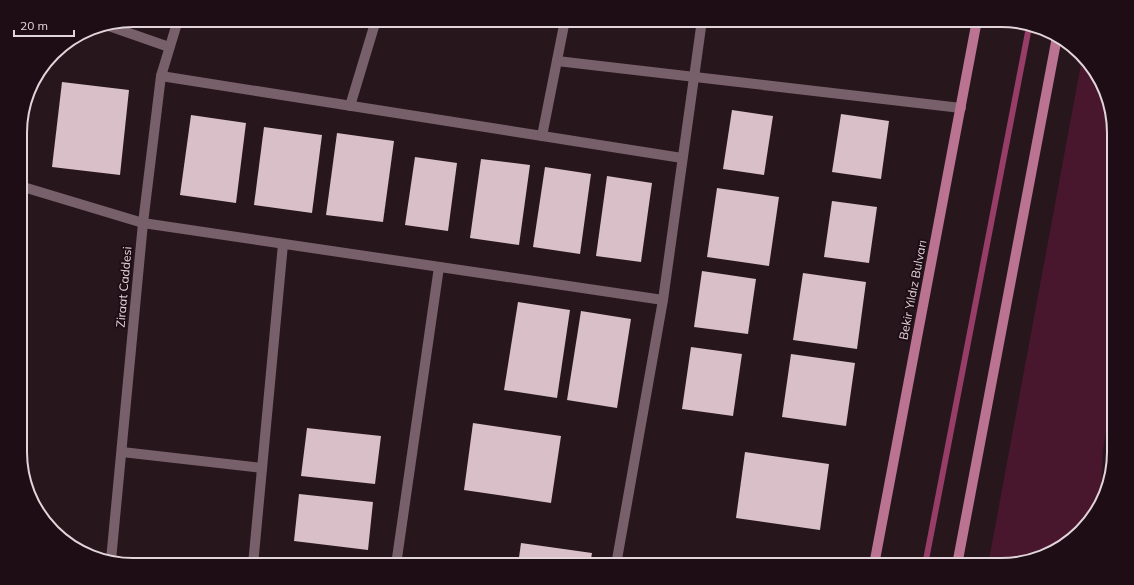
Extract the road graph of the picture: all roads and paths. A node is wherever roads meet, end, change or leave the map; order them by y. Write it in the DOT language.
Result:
graph roads {
  1 [pos="176,27"];
  2 [pos="374,27"];
  3 [pos="564,27"];
  4 [pos="701,27"];
  5 [pos="976,27"];
  6 [pos="116,28"];
  7 [pos="1056,43"];
  8 [pos="170,47"];
  9 [pos="557,61"];
  10 [pos="160,76"];
  11 [pos="694,78"];
  12 [pos="350,106"];
  13 [pos="961,108"];
  14 [pos="542,136"];
  15 [pos="682,158"];
  16 [pos="27,188"];
  17 [pos="144,223"];
  18 [pos="283,244"];
  19 [pos="439,267"];
  20 [pos="663,300"];
  21 [pos="122,452"];
  22 [pos="262,468"];
  23 [pos="111,556"];
  24 [pos="254,558"];
  25 [pos="397,558"];
  26 [pos="617,558"];
  27 [pos="875,558"];
  28 [pos="958,558"];
  1 -- 8 [label="street, Ziraat Caddesi"];
  2 -- 12 [label="street"];
  3 -- 9 [label="street"];
  4 -- 11 [label="street"];
  5 -- 13 [label="main road, Bekir Yıldız Bulvarı"];
  6 -- 8 [label="street"];
  7 -- 28 [label="main road"];
  8 -- 10 [label="street, Ziraat Caddesi"];
  9 -- 11 [label="street"];
  9 -- 14 [label="street"];
  10 -- 12 [label="street"];
  10 -- 17 [label="street, Ziraat Caddesi"];
  11 -- 13 [label="street"];
  11 -- 15 [label="street"];
  12 -- 14 [label="street"];
  13 -- 27 [label="main road, Bekir Yıldız Bulvarı"];
  14 -- 15 [label="street"];
  15 -- 20 [label="street"];
  16 -- 17 [label="street"];
  17 -- 18 [label="street"];
  17 -- 21 [label="street, Ziraat Caddesi"];
  18 -- 19 [label="street"];
  18 -- 22 [label="street"];
  19 -- 20 [label="street"];
  19 -- 25 [label="street"];
  20 -- 26 [label="street"];
  21 -- 22 [label="street"];
  21 -- 23 [label="street, Ziraat Caddesi"];
  22 -- 24 [label="street"];
}
